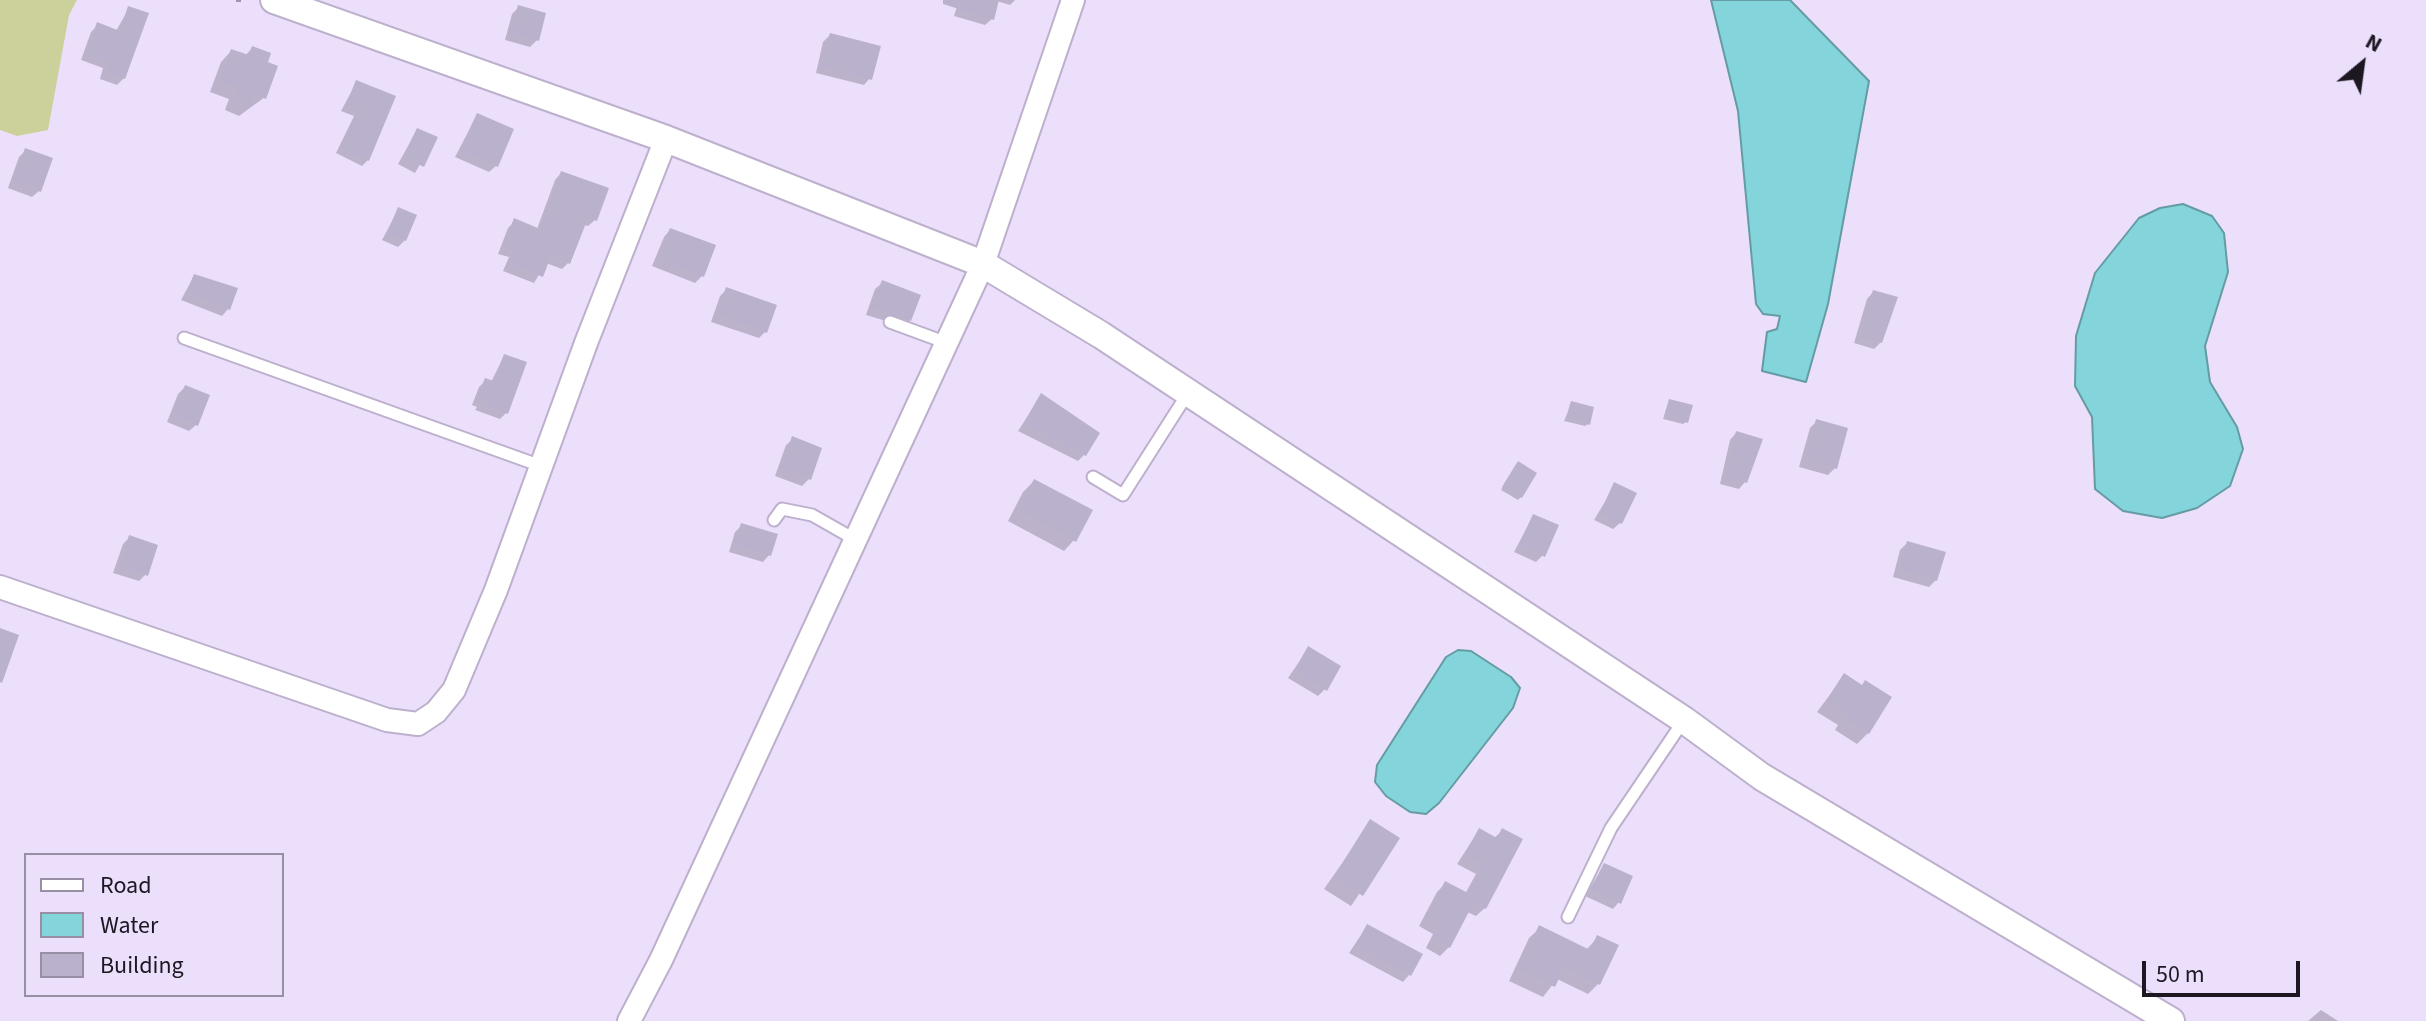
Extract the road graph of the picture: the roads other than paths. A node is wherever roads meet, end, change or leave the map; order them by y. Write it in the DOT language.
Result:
graph roads {
  1 [pos="274,0"];
  2 [pos="1073,0"];
  3 [pos="666,139"];
  4 [pos="983,264"];
  5 [pos="890,322"];
  6 [pos="184,338"];
  7 [pos="947,343"];
  8 [pos="1189,393"];
  9 [pos="541,466"];
  10 [pos="1093,477"];
  11 [pos="774,520"];
  12 [pos="856,540"];
  13 [pos="0,587"];
  14 [pos="1684,720"];
  15 [pos="1568,917"];
  16 [pos="629,1021"];
  17 [pos="2171,1021"];
  1 -- 3 [label="street"];
  2 -- 4 [label="street"];
  3 -- 4 [label="street"];
  3 -- 9 [label="street"];
  4 -- 7 [label="street"];
  4 -- 8 [label="street"];
  5 -- 7 [label="lane"];
  6 -- 9 [label="lane"];
  7 -- 12 [label="street"];
  8 -- 10 [label="lane"];
  8 -- 14 [label="street"];
  9 -- 13 [label="street"];
  11 -- 12 [label="lane"];
  12 -- 16 [label="street"];
  14 -- 15 [label="lane"];
  14 -- 17 [label="street"];
}
